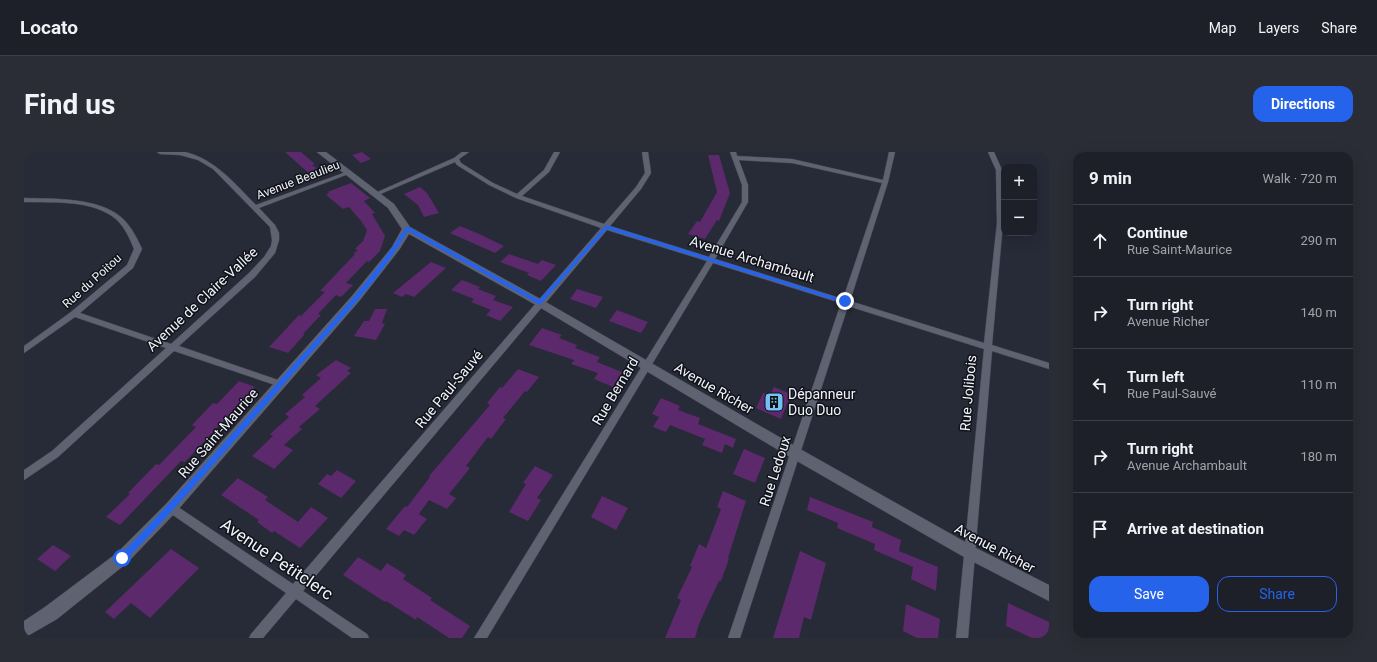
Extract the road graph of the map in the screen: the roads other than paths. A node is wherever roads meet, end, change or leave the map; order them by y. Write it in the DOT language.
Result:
graph roads {
  1 [pos="160,152"];
  2 [pos="321,152"];
  3 [pos="466,152"];
  4 [pos="558,152"];
  5 [pos="645,152"];
  6 [pos="892,152"];
  7 [pos="991,152"];
  8 [pos="734,155"];
  9 [pos="456,160"];
  10 [pos="348,173"];
  11 [pos="885,182"];
  12 [pos="376,194"];
  13 [pos="518,197"];
  14 [pos="24,200"];
  15 [pos="254,208"];
  16 [pos="606,227"];
  17 [pos="407,228"];
  18 [pos="711,260"];
  19 [pos="845,301"];
  20 [pos="540,303"];
  21 [pos="74,314"];
  22 [pos="988,346"];
  23 [pos="172,347"];
  24 [pos="24,350"];
  25 [pos="646,366"];
  26 [pos="1049,366"];
  27 [pos="281,384"];
  28 [pos="795,453"];
  29 [pos="24,476"];
  30 [pos="171,508"];
  31 [pos="969,552"];
  32 [pos="295,591"];
  33 [pos="1049,593"];
  34 [pos="24,630"];
  35 [pos="255,638"];
  36 [pos="363,638"];
  37 [pos="480,638"];
  38 [pos="734,638"];
  39 [pos="962,638"];
  1 -- 15 [label="street, Avenue de Claire-Vallée"];
  2 -- 10 [label="street"];
  3 -- 9 [label="street"];
  4 -- 13 [label="street"];
  5 -- 16 [label="street, Rue Paul-Sauvé"];
  6 -- 11 [label="street, Rue Ledoux"];
  7 -- 22 [label="street, Rue Jolibois"];
  8 -- 11 [label="street"];
  8 -- 18 [label="street, Rue Bernard"];
  9 -- 12 [label="street"];
  9 -- 13 [label="street, Avenue Archambault"];
  10 -- 12 [label="street"];
  10 -- 15 [label="street, Avenue Beaulieu"];
  11 -- 19 [label="street, Rue Ledoux"];
  12 -- 17 [label="street"];
  13 -- 16 [label="street, Avenue Archambault"];
  14 -- 21 [label="street, Rue du Poitou"];
  15 -- 23 [label="street, Avenue de Claire-Vallée"];
  16 -- 18 [label="street, Avenue Archambault"];
  16 -- 20 [label="street, Rue Paul-Sauvé"];
  17 -- 20 [label="street, Avenue Richer"];
  17 -- 27 [label="street, Rue Saint-Maurice"];
  18 -- 19 [label="street, Avenue Archambault"];
  18 -- 25 [label="street, Rue Bernard"];
  19 -- 22 [label="street, Avenue Archambault"];
  19 -- 28 [label="street, Rue Ledoux"];
  20 -- 25 [label="street, Avenue Richer"];
  20 -- 32 [label="street, Rue Paul-Sauvé"];
  21 -- 23 [label="street"];
  21 -- 24 [label="street, Rue du Poitou"];
  22 -- 26 [label="street, Avenue Archambault"];
  22 -- 31 [label="street, Rue Jolibois"];
  23 -- 27 [label="street"];
  23 -- 29 [label="street, Avenue de Claire-Vallée"];
  25 -- 28 [label="street, Avenue Richer"];
  25 -- 37 [label="street, Rue Bernard"];
  27 -- 30 [label="street, Rue Saint-Maurice"];
  28 -- 31 [label="street, Avenue Richer"];
  28 -- 38 [label="street, Rue Ledoux"];
  30 -- 32 [label="street, Avenue Petitclerc"];
  30 -- 34 [label="street, Rue Saint-Maurice"];
  31 -- 33 [label="street, Avenue Richer"];
  31 -- 39 [label="street, Rue Jolibois"];
  32 -- 35 [label="street, Rue Paul-Sauvé"];
  32 -- 36 [label="street, Avenue Petitclerc"];
}
